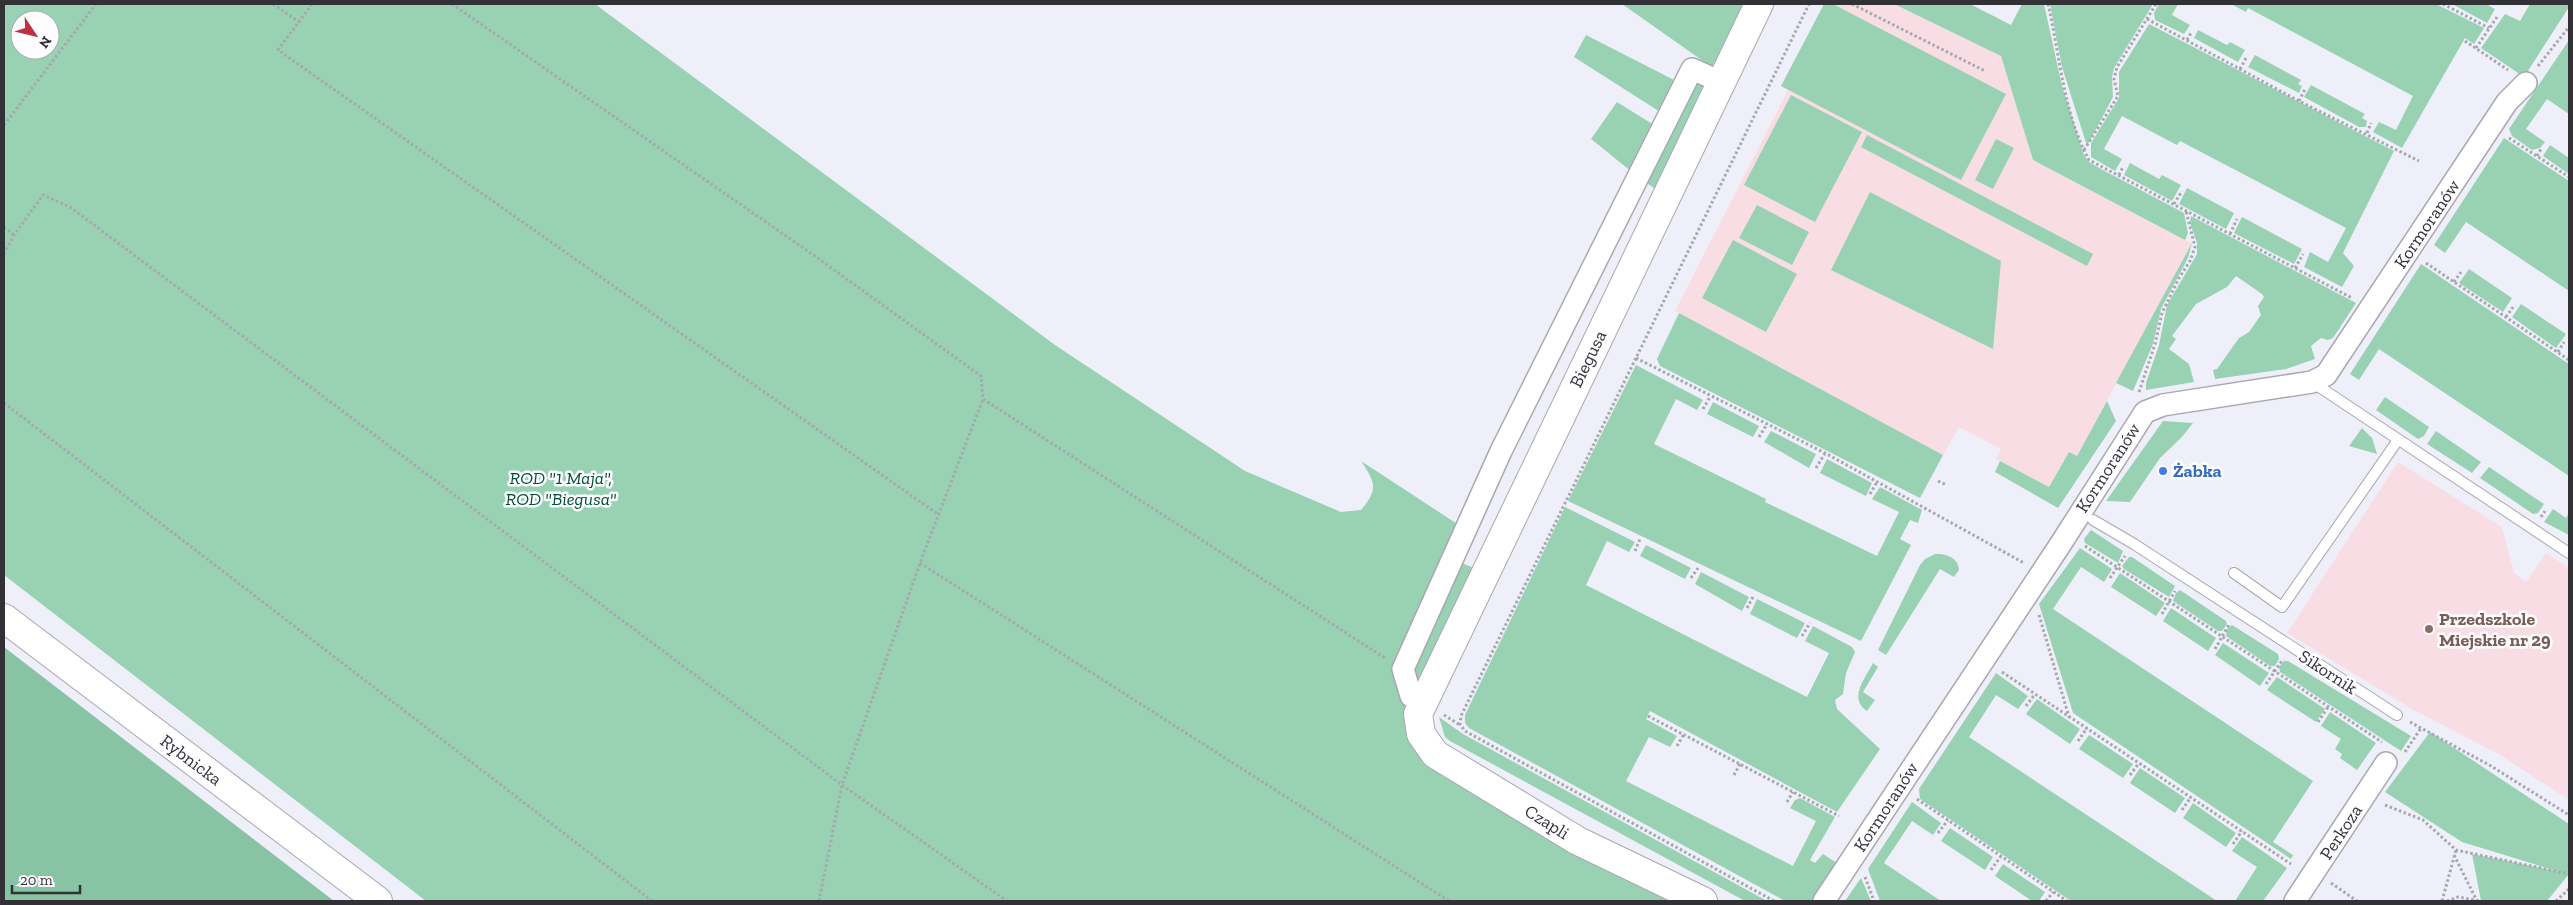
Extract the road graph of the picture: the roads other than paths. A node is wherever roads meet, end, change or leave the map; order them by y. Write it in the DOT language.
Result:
graph roads {
  1 [pos="1759,4"];
  2 [pos="1722,82"];
  3 [pos="2526,83"];
  4 [pos="2312,382"];
  5 [pos="2398,440"];
  6 [pos="2093,520"];
  7 [pos="2569,553"];
  8 [pos="2234,573"];
  9 [pos="4,618"];
  10 [pos="1428,710"];
  11 [pos="2397,715"];
  12 [pos="2394,759"];
  13 [pos="378,901"];
  14 [pos="1703,901"];
  15 [pos="1824,901"];
  16 [pos="2295,901"];
  1 -- 2 [label="street, Biegusa"];
  2 -- 10 [label="street, Biegusa"];
  2 -- 10 [label="street"];
  3 -- 4 [label="street, Kormoranów"];
  4 -- 5 [label="lane"];
  4 -- 15 [label="street, Kormoranów"];
  5 -- 7 [label="lane"];
  5 -- 8 [label="lane"];
  6 -- 11 [label="lane, Sikornik"];
  9 -- 13 [label="street, Rybnicka"];
  10 -- 14 [label="street, Czapli"];
  12 -- 16 [label="street, Perkoza"];
}
